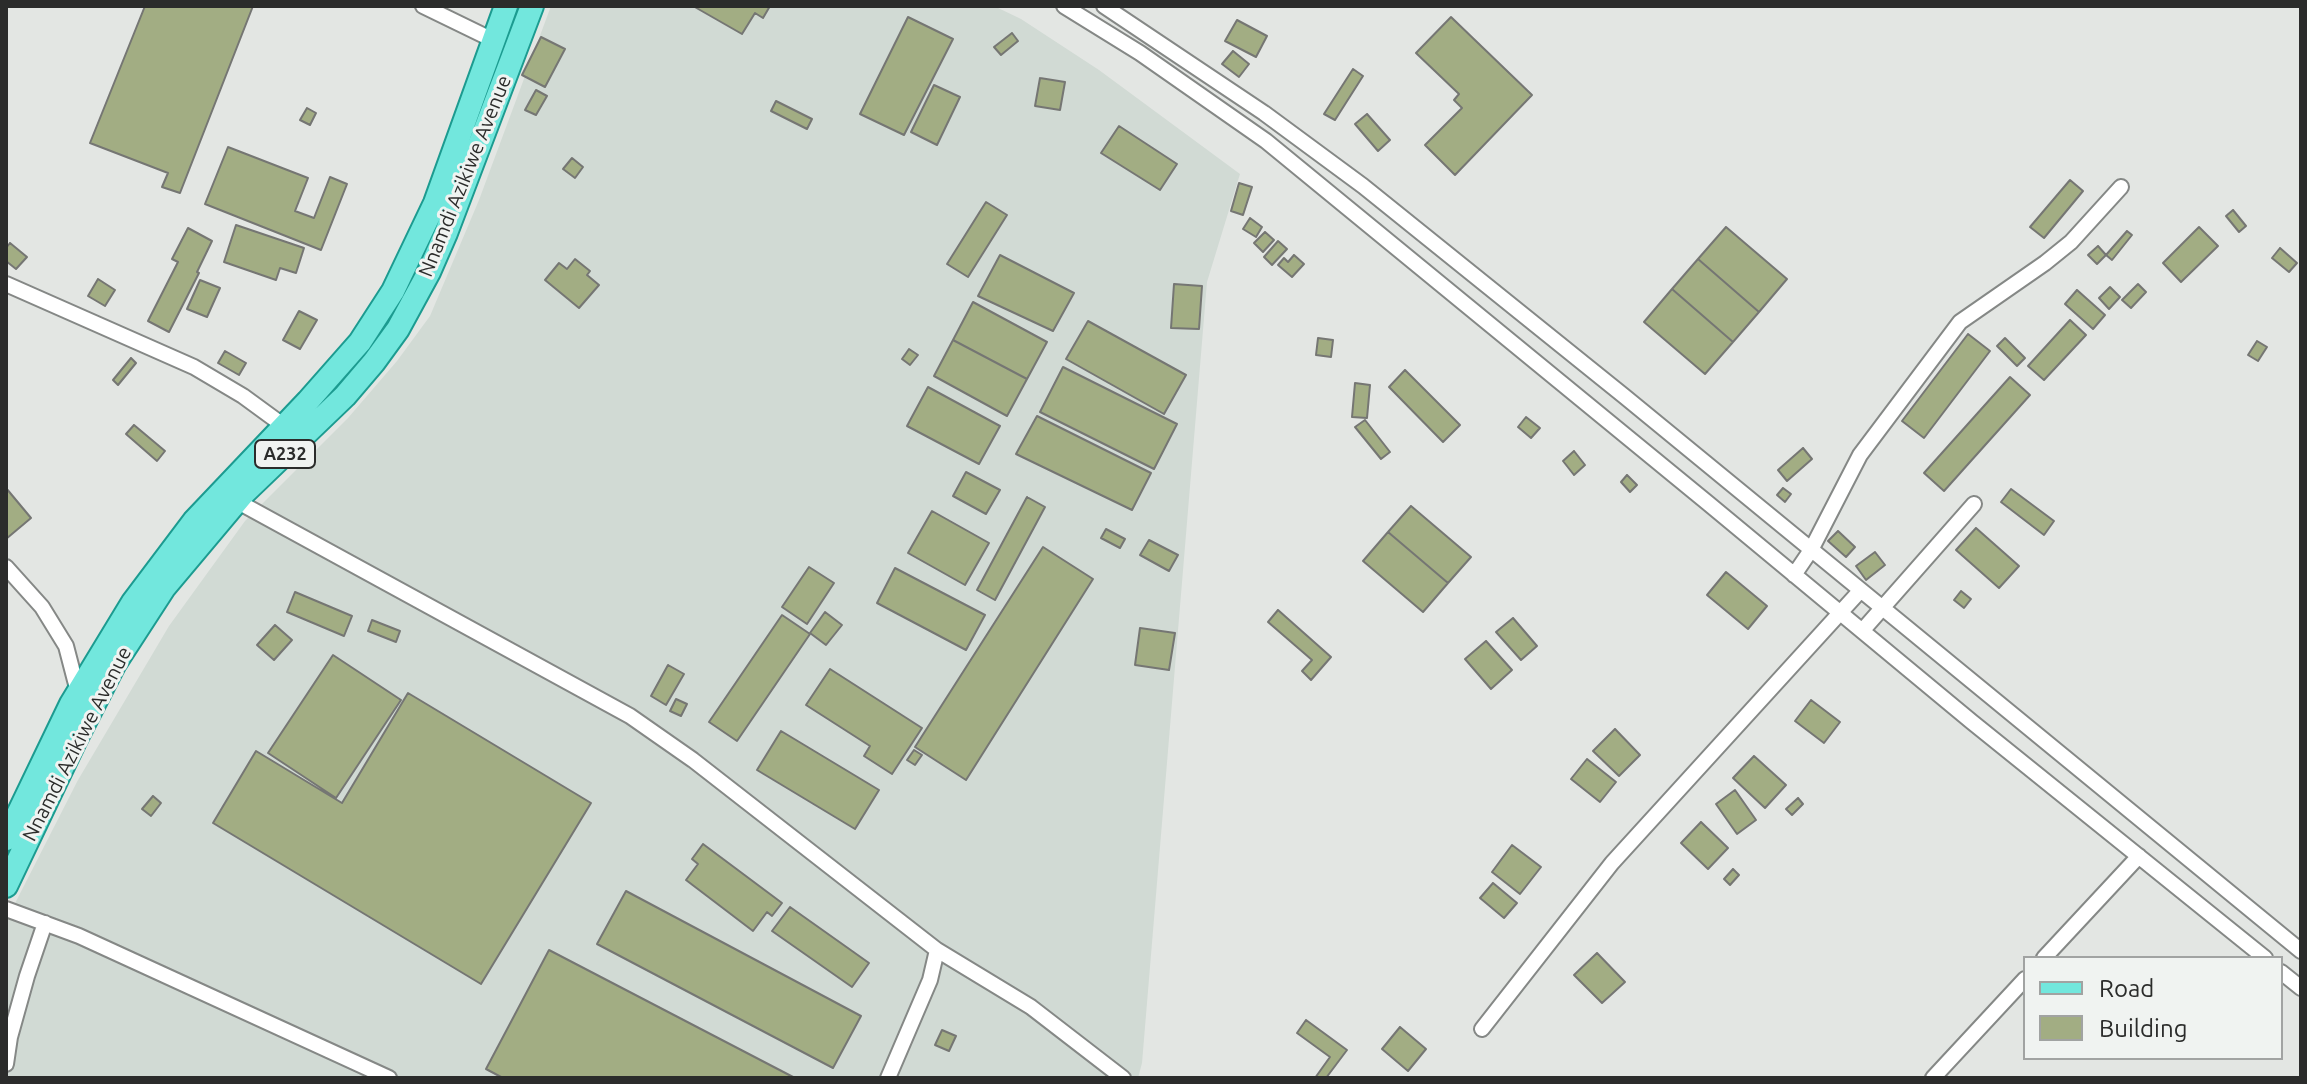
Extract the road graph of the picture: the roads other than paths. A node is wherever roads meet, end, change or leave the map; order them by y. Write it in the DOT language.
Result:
graph roads {
  1 [pos="423,6"];
  2 [pos="506,6"];
  3 [pos="532,6"];
  4 [pos="1064,6"];
  5 [pos="1104,6"];
  6 [pos="495,41"];
  7 [pos="2121,187"];
  8 [pos="6,284"];
  9 [pos="284,426"];
  10 [pos="228,497"];
  11 [pos="1974,504"];
  12 [pos="1811,550"];
  13 [pos="6,567"];
  14 [pos="1794,575"];
  15 [pos="1860,591"];
  16 [pos="1882,609"];
  17 [pos="1840,612"];
  18 [pos="1862,631"];
  19 [pos="78,692"];
  20 [pos="6,839"];
  21 [pos="2139,856"];
  22 [pos="6,886"];
  23 [pos="6,909"];
  24 [pos="45,923"];
  25 [pos="937,950"];
  26 [pos="2301,951"];
  27 [pos="2046,956"];
  28 [pos="2263,956"];
  29 [pos="2283,974"];
  30 [pos="2023,981"];
  31 [pos="2301,988"];
  32 [pos="1482,1029"];
  33 [pos="6,1064"];
  34 [pos="389,1078"];
  35 [pos="888,1078"];
  36 [pos="1123,1078"];
  37 [pos="1933,1078"];
  1 -- 6 [label="street"];
  2 -- 6 [label="main road, Nnamdi Azikiwe Avenue / A232"];
  3 -- 10 [label="main road, Nnamdi Azikiwe Avenue / A232"];
  4 -- 14 [label="street"];
  5 -- 12 [label="street"];
  6 -- 9 [label="main road, Nnamdi Azikiwe Avenue / A232"];
  7 -- 12 [label="street"];
  8 -- 9 [label="street"];
  9 -- 10 [label="main road, Nnamdi Azikiwe Avenue / A232"];
  10 -- 19 [label="main road, Nnamdi Azikiwe Avenue / A232"];
  10 -- 22 [label="main road, Nnamdi Azikiwe Avenue / A232"];
  10 -- 25 [label="street"];
  11 -- 16 [label="street"];
  12 -- 14 [label="street"];
  12 -- 15 [label="street"];
  13 -- 19 [label="street"];
  14 -- 17 [label="street"];
  15 -- 16 [label="street"];
  15 -- 17 [label="street"];
  16 -- 18 [label="street"];
  16 -- 26 [label="street"];
  17 -- 18 [label="street"];
  17 -- 32 [label="street"];
  18 -- 21 [label="street"];
  19 -- 20 [label="main road, Nnamdi Azikiwe Avenue / A232"];
  21 -- 27 [label="street"];
  21 -- 28 [label="street"];
  23 -- 24 [label="street"];
  24 -- 33 [label="street"];
  24 -- 34 [label="street"];
  25 -- 35 [label="street"];
  25 -- 36 [label="street"];
  29 -- 31 [label="street"];
  30 -- 37 [label="street"];
}
